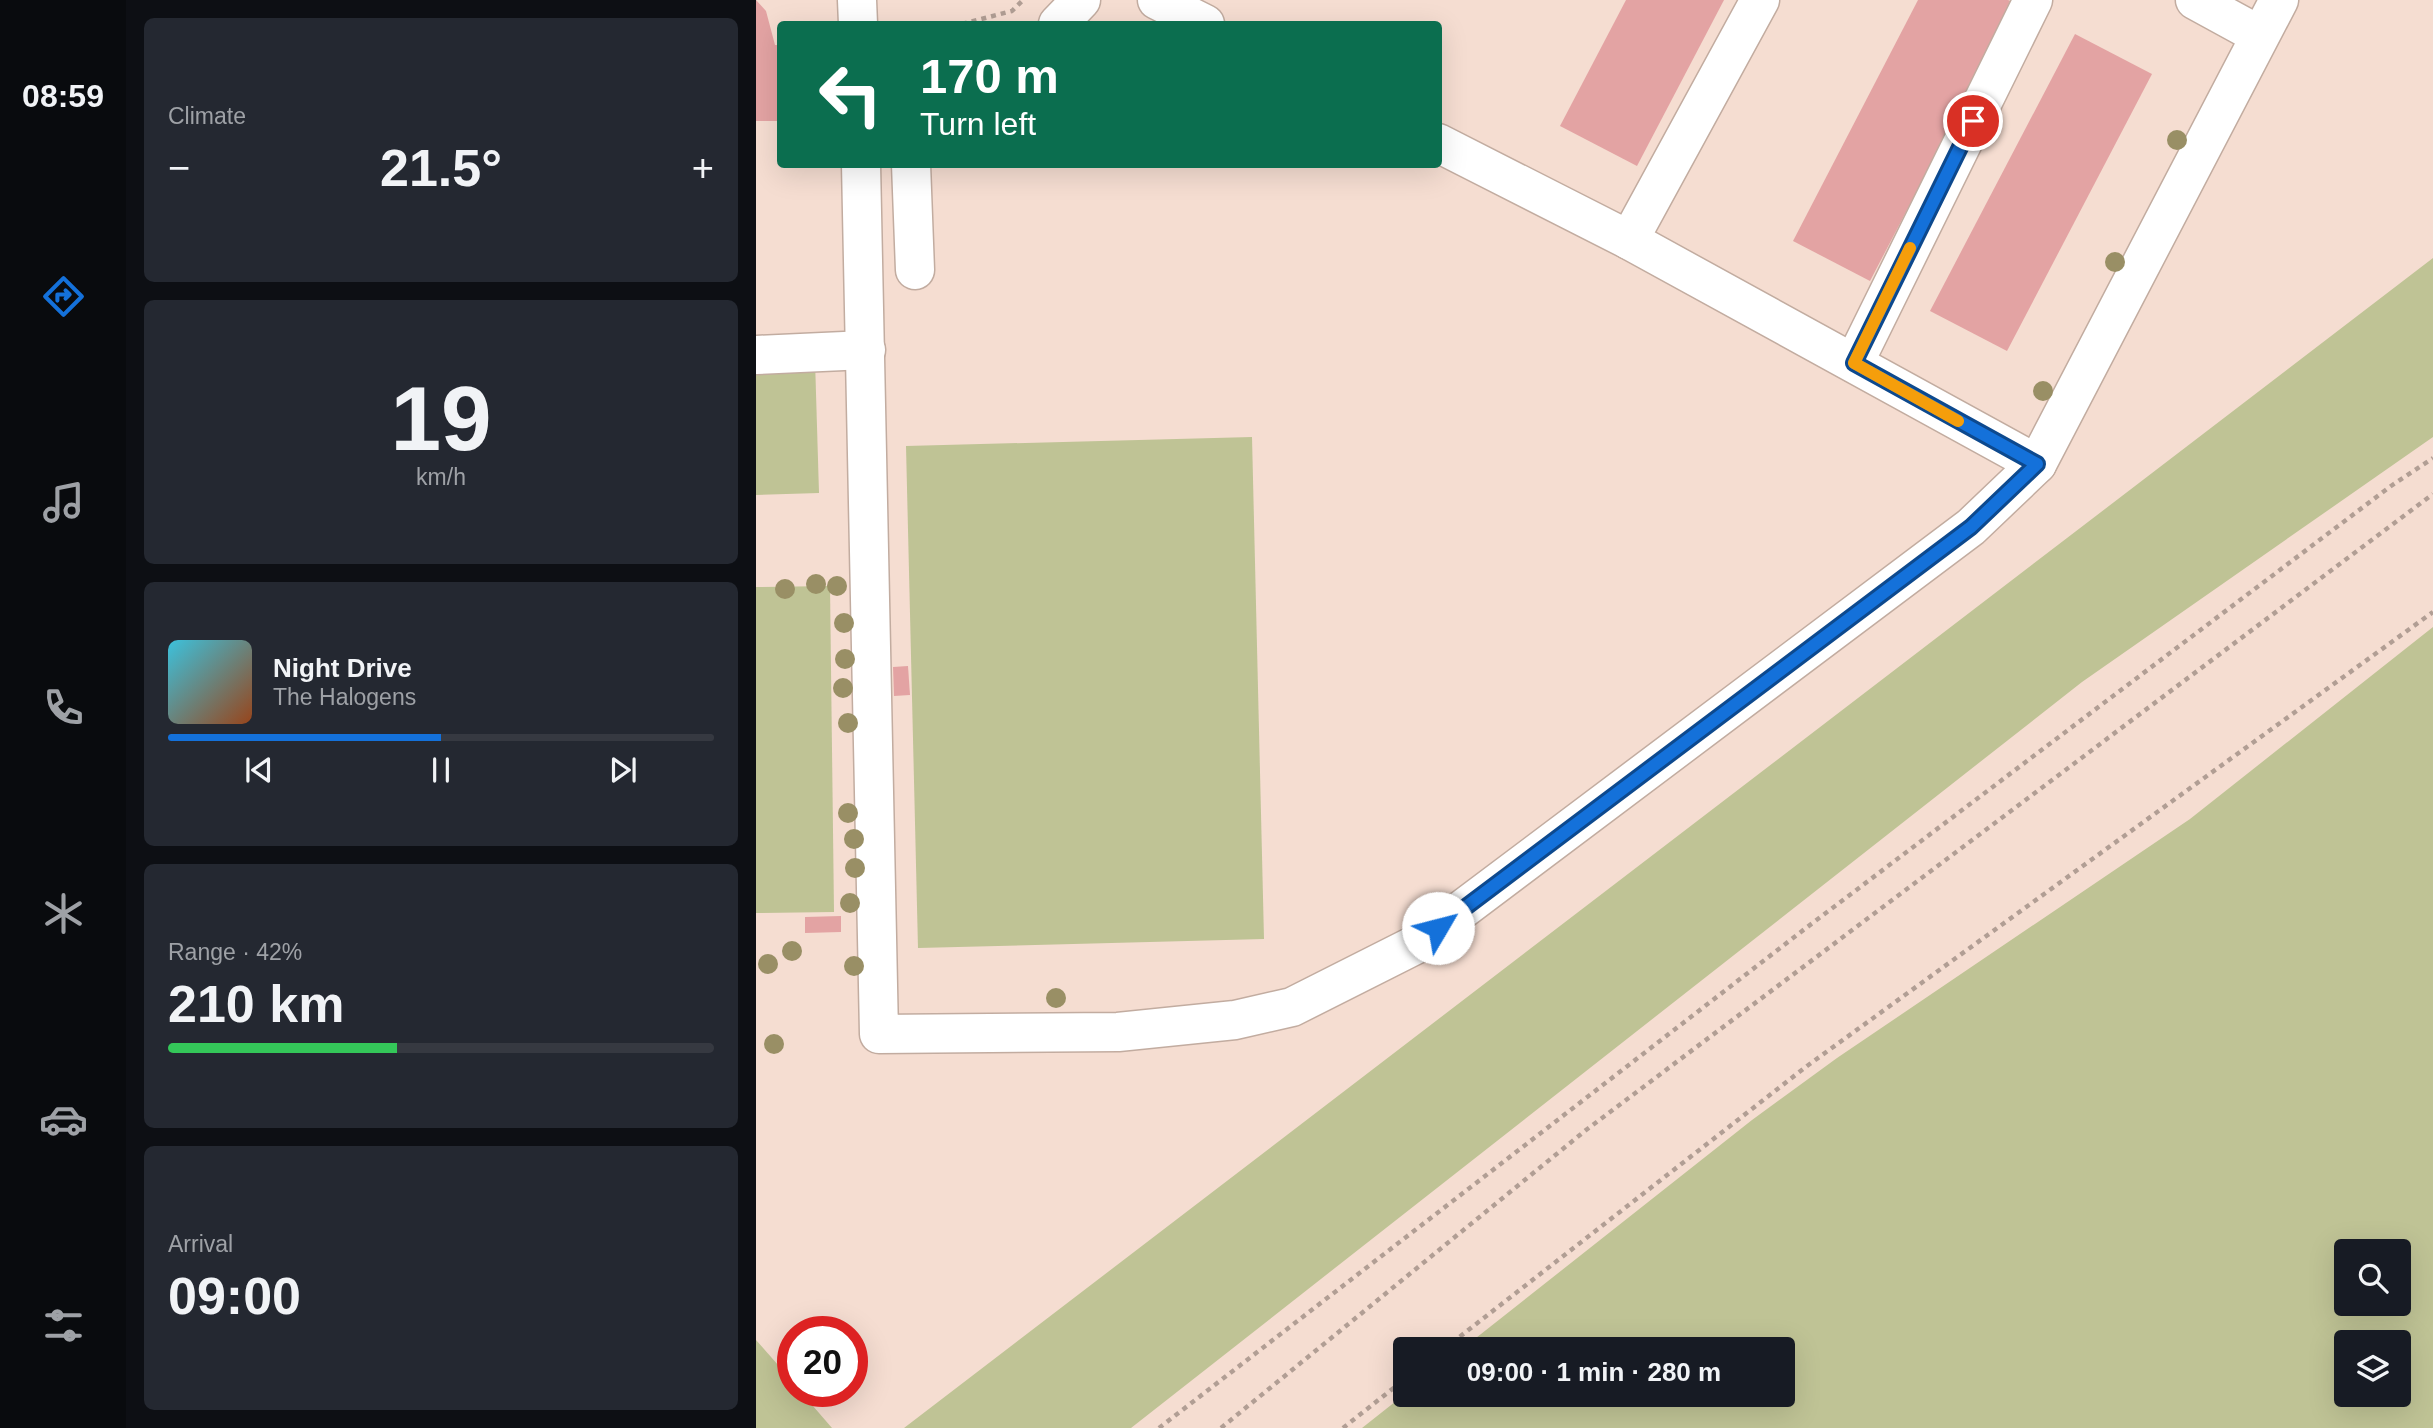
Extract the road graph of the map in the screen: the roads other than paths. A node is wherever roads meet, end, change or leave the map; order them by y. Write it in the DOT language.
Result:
graph roads {
  1 [pos="857,0"];
  2 [pos="1081,0"];
  3 [pos="1157,0"];
  4 [pos="1760,0"];
  5 [pos="2033,0"];
  6 [pos="2195,0"];
  7 [pos="2279,0"];
  8 [pos="1206,15"];
  9 [pos="858,21"];
  10 [pos="1061,21"];
  11 [pos="2259,35"];
  12 [pos="1442,145"];
  13 [pos="861,168"];
  14 [pos="911,168"];
  15 [pos="1629,240"];
  16 [pos="915,270"];
  17 [pos="866,350"];
  18 [pos="756,355"];
  19 [pos="1854,363"];
  20 [pos="2037,464"];
  1 -- 9 [label="street"];
  2 -- 10 [label="street"];
  3 -- 8 [label="street"];
  4 -- 15 [label="street"];
  5 -- 19 [label="street"];
  6 -- 11 [label="street"];
  7 -- 11 [label="street"];
  11 -- 20 [label="street"];
  12 -- 15 [label="street"];
  13 -- 17 [label="street"];
  14 -- 16 [label="street"];
  15 -- 19 [label="street"];
  17 -- 18 [label="street"];
  17 -- 20 [label="street"];
  19 -- 20 [label="street"];
}
